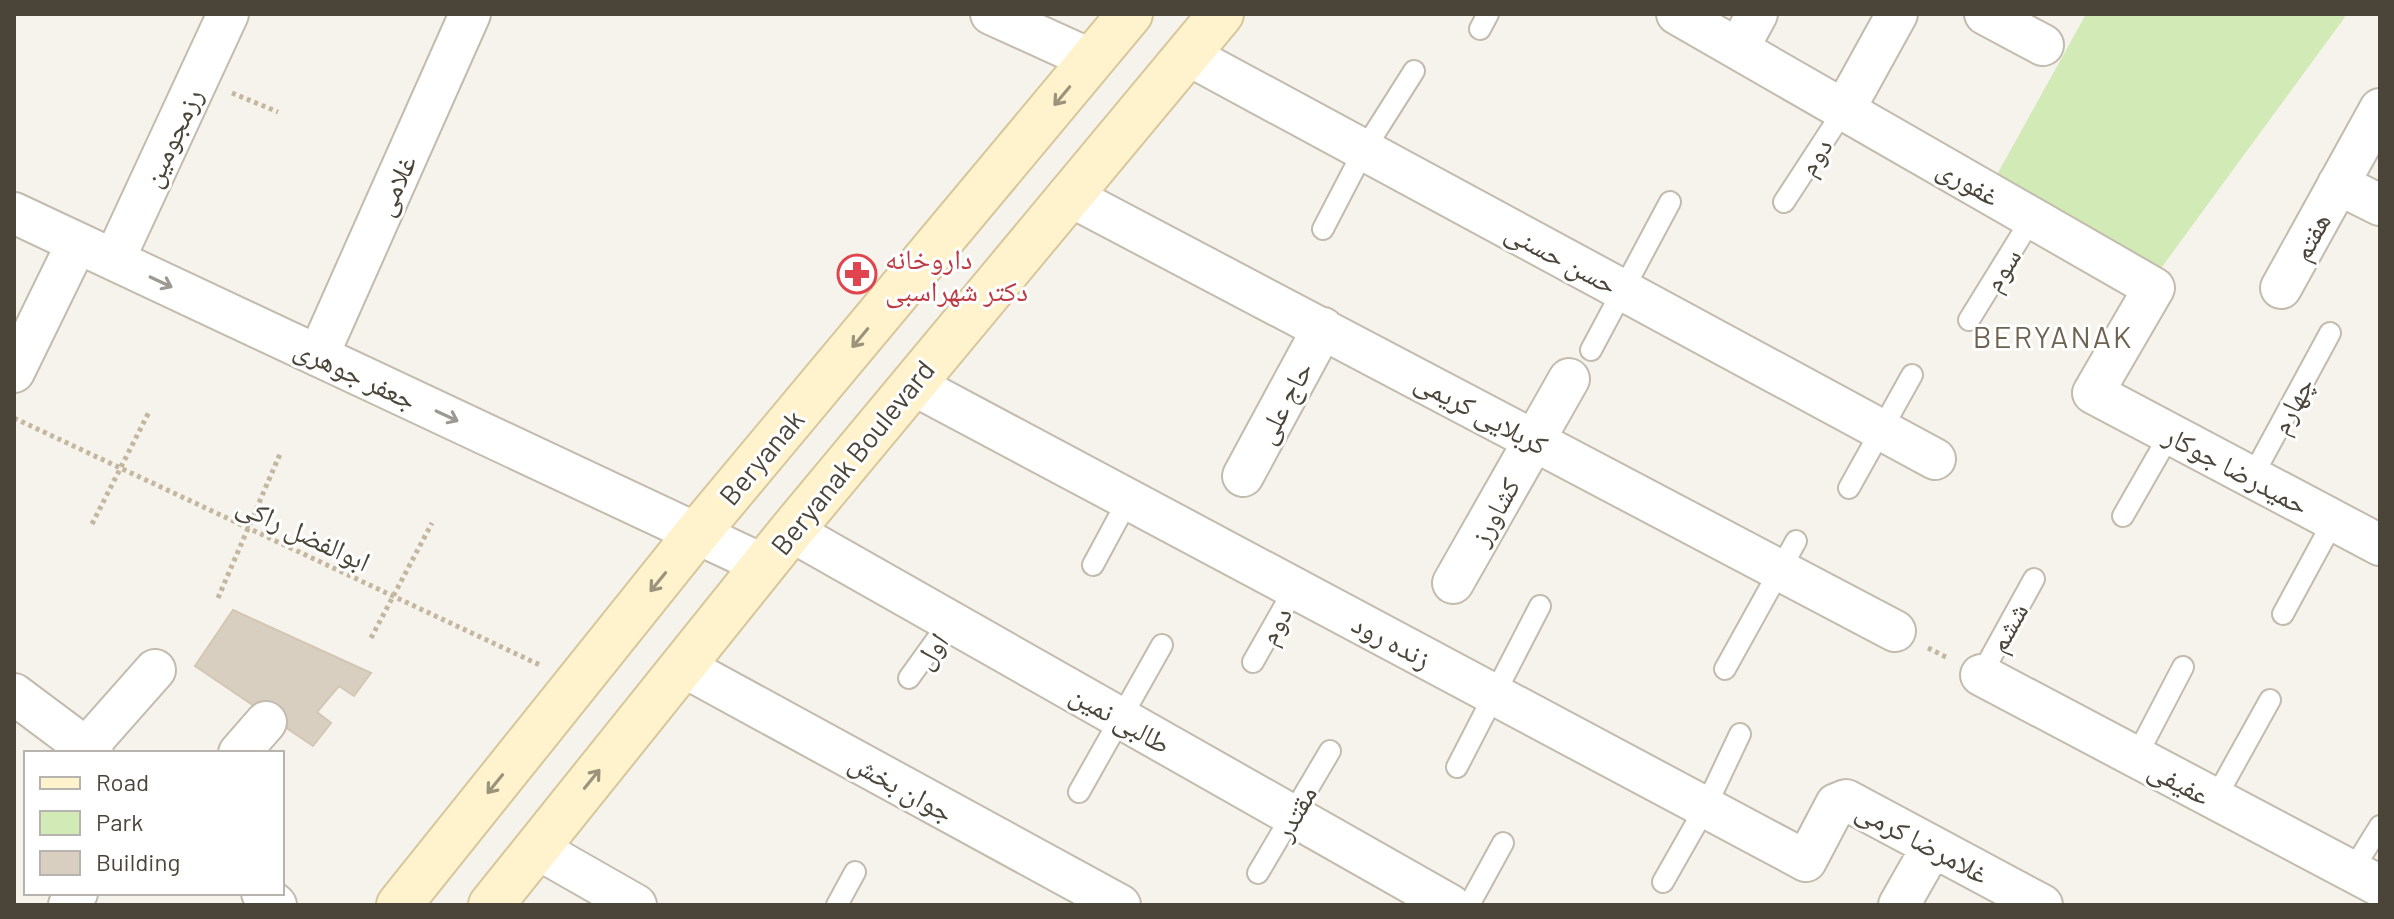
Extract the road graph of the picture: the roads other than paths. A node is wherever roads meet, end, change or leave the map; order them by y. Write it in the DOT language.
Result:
graph roads {
  1 [pos="228,14"];
  2 [pos="470,14"];
  3 [pos="991,14"];
  4 [pos="1130,14"];
  5 [pos="1221,14"];
  6 [pos="1677,14"];
  7 [pos="1757,14"];
  8 [pos="1897,14"];
  9 [pos="1985,14"];
  10 [pos="2043,45"];
  11 [pos="1738,49"];
  12 [pos="1188,55"];
  13 [pos="1092,60"];
  14 [pos="1414,71"];
  15 [pos="2380,109"];
  16 [pos="1844,110"];
  17 [pos="1364,150"];
  18 [pos="2338,184"];
  19 [pos="1068,195"];
  20 [pos="1670,202"];
  21 [pos="1784,202"];
  22 [pos="2380,205"];
  23 [pos="14,213"];
  24 [pos="2032,218"];
  25 [pos="1323,229"];
  26 [pos="77,243"];
  27 [pos="114,260"];
  28 [pos="2281,288"];
  29 [pos="1623,290"];
  30 [pos="1969,320"];
  31 [pos="1323,328"];
  32 [pos="2330,333"];
  33 [pos="318,356"];
  34 [pos="1580,364"];
  35 [pos="14,372"];
  36 [pos="1912,375"];
  37 [pos="912,384"];
  38 [pos="2093,393"];
  39 [pos="1882,430"];
  40 [pos="2170,434"];
  41 [pos="1534,440"];
  42 [pos="1935,459"];
  43 [pos="1243,476"];
  44 [pos="2252,477"];
  45 [pos="1849,488"];
  46 [pos="1128,500"];
  47 [pos="2123,516"];
  48 [pos="2334,520"];
  49 [pos="791,531"];
  50 [pos="697,533"];
  51 [pos="2380,545"];
  52 [pos="1788,555"];
  53 [pos="764,565"];
  54 [pos="1093,565"];
  55 [pos="2034,579"];
  56 [pos="1453,583"];
  57 [pos="1295,588"];
  58 [pos="1540,606"];
  59 [pos="2283,614"];
  60 [pos="950,621"];
  61 [pos="1895,631"];
  62 [pos="1162,645"];
  63 [pos="1253,662"];
  64 [pos="684,667"];
  65 [pos="2183,667"];
  66 [pos="1725,669"];
  67 [pos="155,670"];
  68 [pos="1981,675"];
  69 [pos="909,678"];
  70 [pos="14,694"];
  71 [pos="1492,694"];
  72 [pos="2270,700"];
  73 [pos="1121,718"];
  74 [pos="266,722"];
  75 [pos="1740,734"];
  76 [pos="90,750"];
  77 [pos="241,751"];
  78 [pos="1330,751"];
  79 [pos="2136,757"];
  80 [pos="1457,767"];
  81 [pos="1079,792"];
  82 [pos="2215,799"];
  83 [pos="1846,800"];
  84 [pos="1705,808"];
  85 [pos="1292,815"];
  86 [pos="2380,826"];
  87 [pos="1503,843"];
  88 [pos="1932,847"];
  89 [pos="536,848"];
  90 [pos="855,872"];
  91 [pos="1258,873"];
  92 [pos="2366,879"];
  93 [pos="1663,882"];
  94 [pos="399,905"];
  95 [pos="491,905"];
  96 [pos="636,905"];
  97 [pos="837,905"];
  98 [pos="1120,905"];
  99 [pos="1450,905"];
  100 [pos="1469,905"];
  101 [pos="1899,905"];
  102 [pos="2042,905"];
  1 -- 27 [label="street, رزمجومین"];
  2 -- 33 [label="street, غلامی"];
  3 -- 13 [label="street"];
  4 -- 13 [label="main road, Beryanak"];
  5 -- 12 [label="main road, Beryanak Boulevard"];
  6 -- 11 [label="street, غفوری"];
  7 -- 11 [label="street"];
  8 -- 16 [label="street"];
  9 -- 10 [label="street"];
  11 -- 16 [label="street, غفوری"];
  12 -- 17 [label="street, حسن حسنی"];
  12 -- 19 [label="main road, Beryanak Boulevard"];
  13 -- 50 [label="main road, Beryanak, one-way"];
  14 -- 17 [label="lane"];
  15 -- 18 [label="street"];
  16 -- 21 [label="lane, دوم"];
  16 -- 24 [label="street, غفوری"];
  17 -- 25 [label="lane"];
  17 -- 29 [label="street, حسن حسنی"];
  18 -- 22 [label="street"];
  18 -- 28 [label="street, هفتم"];
  19 -- 31 [label="street, کربلایی کریمی"];
  19 -- 37 [label="main road, Beryanak Boulevard"];
  20 -- 29 [label="lane"];
  23 -- 26 [label="street, جعفر جوهری"];
  24 -- 30 [label="lane, سوم"];
  24 -- 38 [label="street, غفوری"];
  26 -- 27 [label="street, جعفر جوهری"];
  26 -- 35 [label="street"];
  27 -- 33 [label="street, جعفر جوهری, one-way"];
  29 -- 34 [label="lane"];
  29 -- 39 [label="street, حسن حسنی"];
  31 -- 41 [label="street, کربلایی کریمی"];
  31 -- 43 [label="street, حاج علی"];
  32 -- 44 [label="lane, چهارم"];
  33 -- 50 [label="street, جعفر جوهری, one-way"];
  34 -- 41 [label="street"];
  36 -- 39 [label="lane"];
  37 -- 46 [label="street, زنده رود"];
  37 -- 49 [label="main road, Beryanak Boulevard"];
  38 -- 40 [label="street, حمیدرضا جوکار"];
  39 -- 42 [label="street, حسن حسنی"];
  39 -- 45 [label="lane"];
  40 -- 44 [label="street, حمیدرضا جوکار"];
  40 -- 47 [label="lane"];
  41 -- 52 [label="street, کربلایی کریمی"];
  41 -- 56 [label="street, کشاورز"];
  44 -- 48 [label="street, حمیدرضا جوکار"];
  46 -- 54 [label="lane"];
  46 -- 57 [label="street, زنده رود"];
  48 -- 51 [label="street, حمیدرضا جوکار"];
  48 -- 59 [label="lane"];
  49 -- 53 [label="main road, Beryanak Boulevard"];
  49 -- 60 [label="street, طالبی نمین"];
  50 -- 53 [label="street, جعفر جوهری"];
  50 -- 94 [label="main road, Beryanak, one-way"];
  52 -- 61 [label="street, کربلایی کریمی"];
  52 -- 66 [label="lane"];
  53 -- 64 [label="main road, Beryanak Boulevard"];
  55 -- 68 [label="lane, ششم"];
  57 -- 63 [label="lane, دوم"];
  57 -- 71 [label="street, زنده رود"];
  58 -- 71 [label="lane"];
  60 -- 69 [label="lane, اول"];
  60 -- 73 [label="street, طالبی نمین"];
  62 -- 73 [label="lane"];
  89 -- 64 [label="main road, Beryanak Boulevard, one-way"];
  64 -- 98 [label="street, جوان بخش"];
  65 -- 79 [label="lane"];
  67 -- 76 [label="street"];
  68 -- 79 [label="street, عفیفی"];
  70 -- 76 [label="street"];
  71 -- 80 [label="lane"];
  71 -- 84 [label="street, زنده رود"];
  72 -- 82 [label="lane"];
  73 -- 81 [label="lane"];
  73 -- 85 [label="street, طالبی نمین"];
  74 -- 77 [label="street"];
  75 -- 84 [label="lane"];
  78 -- 85 [label="lane, مقتدر"];
  79 -- 82 [label="street, عفیفی"];
  82 -- 92 [label="street, عفیفی"];
  83 -- 84 [label="street, زنده رود"];
  83 -- 88 [label="street, غلامرضا کرمی"];
  84 -- 93 [label="lane"];
  85 -- 91 [label="lane, مقتدر"];
  85 -- 99 [label="street, طالبی نمین"];
  86 -- 92 [label="lane"];
  87 -- 100 [label="lane"];
  88 -- 101 [label="street"];
  88 -- 102 [label="street, غلامرضا کرمی"];
  89 -- 95 [label="main road, Beryanak Boulevard"];
  89 -- 96 [label="street"];
  90 -- 97 [label="lane"];
}
